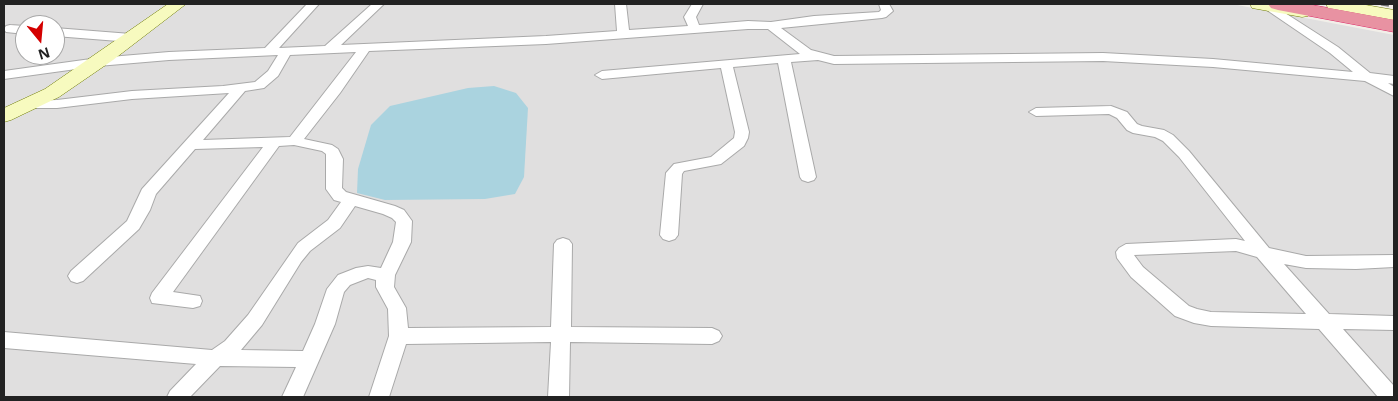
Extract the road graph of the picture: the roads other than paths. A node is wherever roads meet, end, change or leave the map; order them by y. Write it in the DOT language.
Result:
graph roads {
  1 [pos="178,4"];
  2 [pos="313,4"];
  3 [pos="378,4"];
  4 [pos="620,4"];
  5 [pos="697,4"];
  6 [pos="884,4"];
  7 [pos="1266,4"];
  8 [pos="1307,4"];
  9 [pos="1334,4"];
  10 [pos="1394,15"];
  11 [pos="1394,20"];
  12 [pos="771,26"];
  13 [pos="1394,26"];
  14 [pos="10,29"];
  15 [pos="15,29"];
  16 [pos="695,29"];
  17 [pos="1394,30"];
  18 [pos="65,33"];
  19 [pos="623,35"];
  20 [pos="130,38"];
  21 [pos="365,48"];
  22 [pos="329,49"];
  23 [pos="287,50"];
  24 [pos="270,51"];
  25 [pos="817,56"];
  26 [pos="784,59"];
  27 [pos="98,62"];
  28 [pos="726,64"];
  29 [pos="4,75"];
  30 [pos="602,75"];
  31 [pos="1365,76"];
  32 [pos="1394,80"];
  33 [pos="240,89"];
  34 [pos="1394,92"];
  35 [pos="31,104"];
  36 [pos="1036,112"];
  37 [pos="4,116"];
  38 [pos="294,141"];
  39 [pos="274,142"];
  40 [pos="191,144"];
  41 [pos="808,177"];
  42 [pos="351,200"];
  43 [pos="669,235"];
  44 [pos="563,244"];
  45 [pos="1262,251"];
  46 [pos="1394,261"];
  47 [pos="386,275"];
  48 [pos="78,276"];
  49 [pos="193,301"];
  50 [pos="1323,320"];
  51 [pos="1394,323"];
  52 [pos="560,334"];
  53 [pos="399,336"];
  54 [pos="712,336"];
  55 [pos="4,340"];
  56 [pos="215,358"];
  57 [pos="310,359"];
  58 [pos="177,397"];
  59 [pos="293,397"];
  60 [pos="379,397"];
  61 [pos="559,397"];
  62 [pos="1391,397"];
  1 -- 20 [label="street"];
  2 -- 24 [label="street"];
  3 -- 22 [label="street"];
  4 -- 19 [label="street"];
  5 -- 16 [label="street"];
  6 -- 12 [label="street"];
  7 -- 13 [label="highway"];
  7 -- 17 [label="street"];
  7 -- 31 [label="street"];
  8 -- 11 [label="highway"];
  9 -- 10 [label="street"];
  12 -- 16 [label="street"];
  12 -- 25 [label="street"];
  14 -- 15 [label="street"];
  16 -- 19 [label="street"];
  18 -- 20 [label="street"];
  19 -- 21 [label="street"];
  20 -- 27 [label="street"];
  21 -- 22 [label="street"];
  21 -- 38 [label="street"];
  22 -- 23 [label="street"];
  23 -- 24 [label="street"];
  23 -- 33 [label="street"];
  24 -- 27 [label="street"];
  25 -- 26 [label="street"];
  25 -- 31 [label="street"];
  26 -- 28 [label="street"];
  26 -- 41 [label="street"];
  27 -- 29 [label="street"];
  27 -- 35 [label="street"];
  28 -- 30 [label="street"];
  28 -- 43 [label="street"];
  31 -- 32 [label="street"];
  31 -- 34 [label="street"];
  33 -- 35 [label="street"];
  33 -- 40 [label="street"];
  35 -- 37 [label="street"];
  36 -- 45 [label="street"];
  38 -- 39 [label="street"];
  38 -- 42 [label="street"];
  39 -- 40 [label="street"];
  39 -- 49 [label="street"];
  40 -- 48 [label="street"];
  42 -- 47 [label="street"];
  42 -- 56 [label="street"];
  44 -- 52 [label="street"];
  45 -- 46 [label="street"];
  45 -- 50 [label="street"];
  45 -- 50 [label="street"];
  47 -- 53 [label="street"];
  47 -- 57 [label="street"];
  50 -- 51 [label="street"];
  50 -- 62 [label="street"];
  52 -- 53 [label="street"];
  52 -- 54 [label="street"];
  52 -- 61 [label="street"];
  53 -- 60 [label="street"];
  55 -- 56 [label="street"];
  56 -- 57 [label="street"];
  56 -- 58 [label="street"];
  57 -- 59 [label="street"];
}
